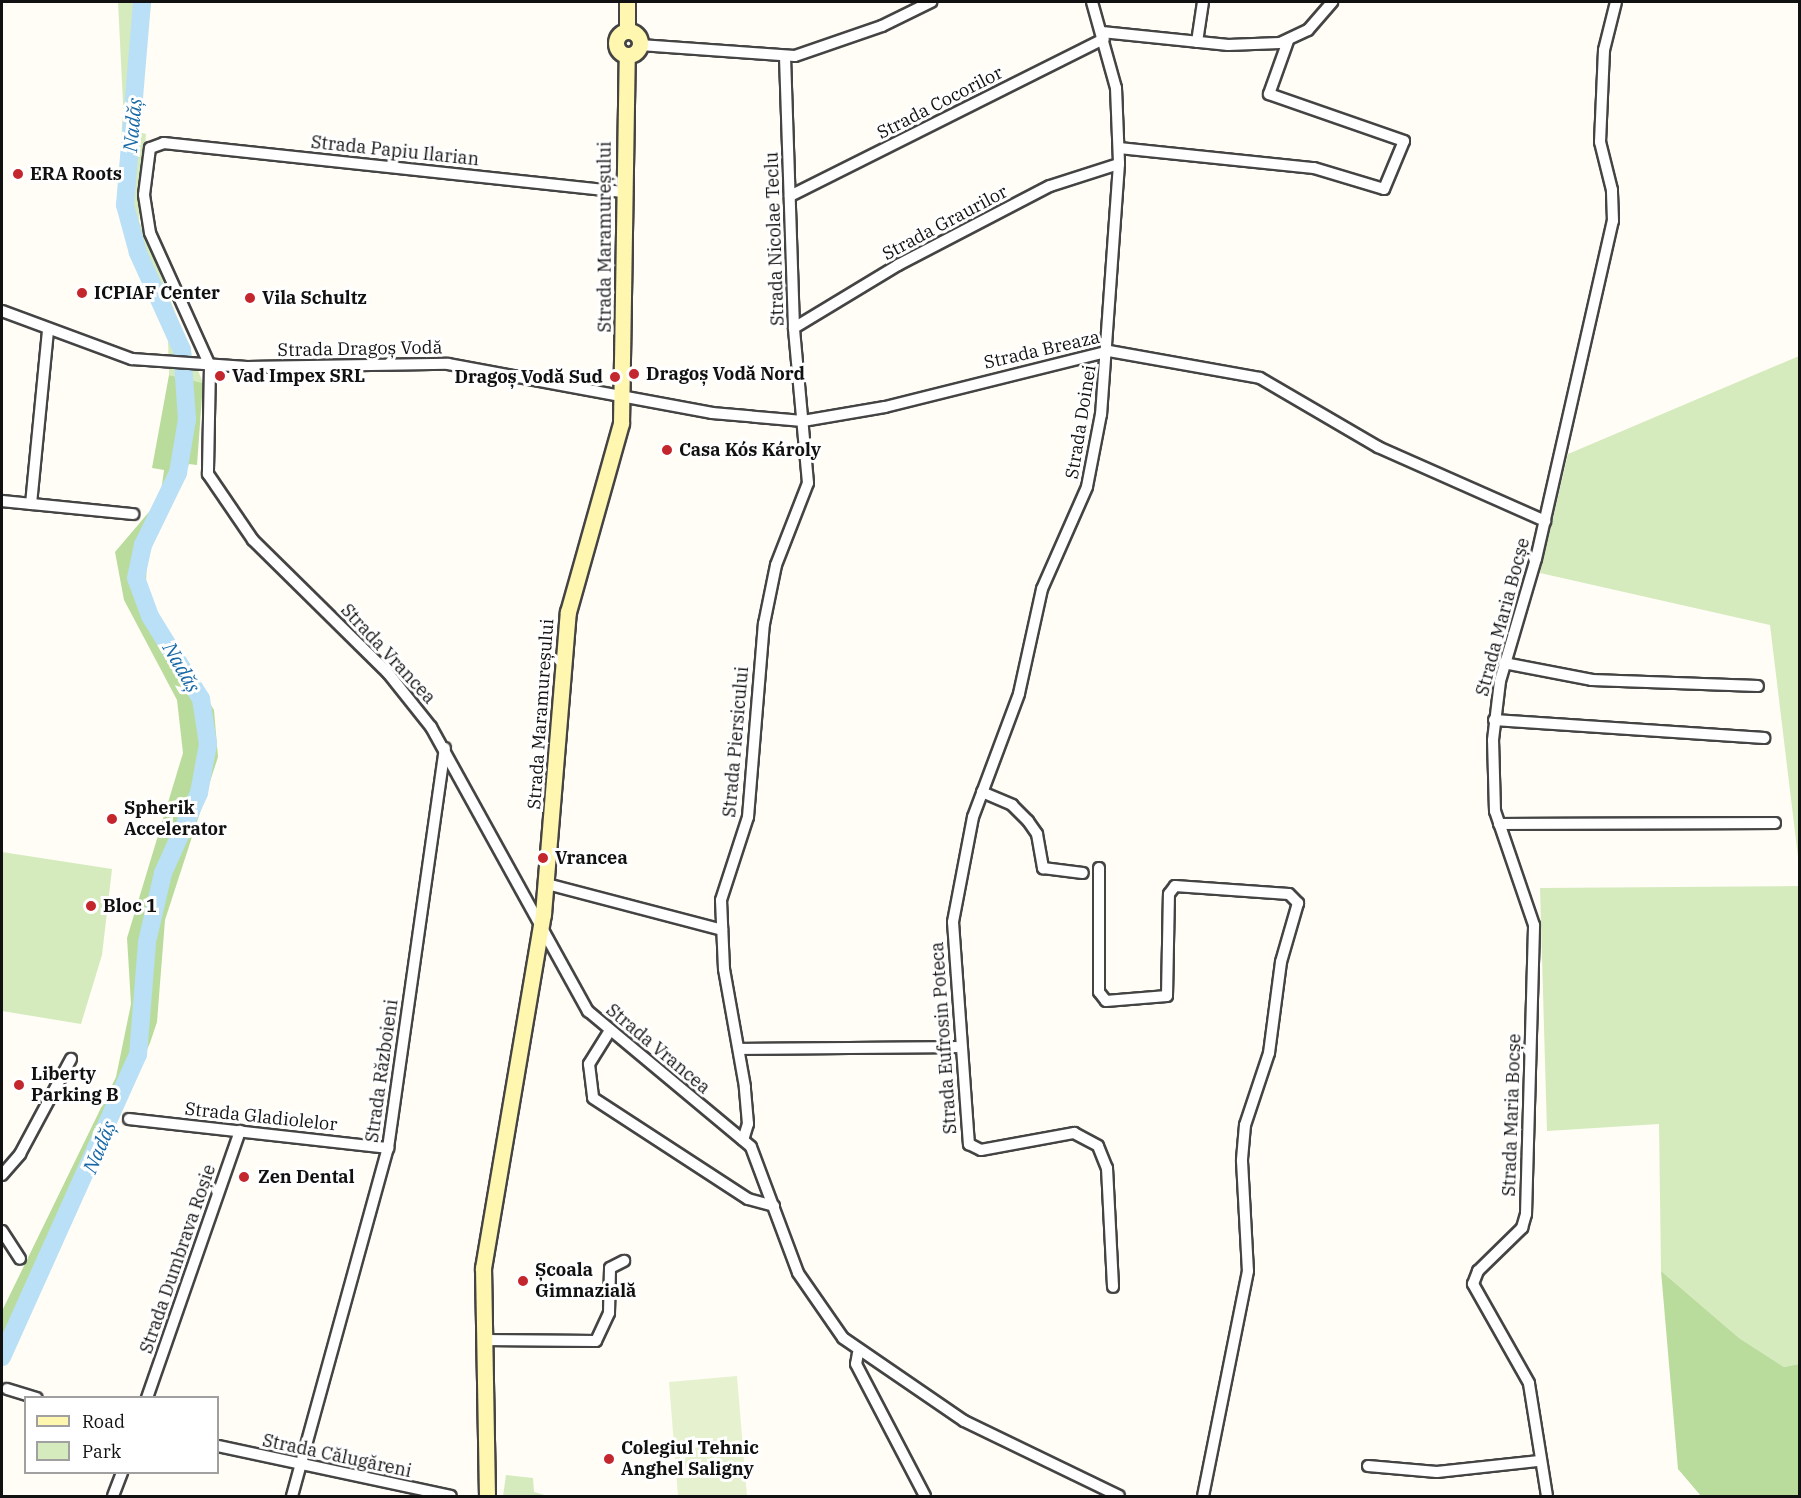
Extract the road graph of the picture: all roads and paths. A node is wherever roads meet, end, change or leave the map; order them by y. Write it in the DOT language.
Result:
graph roads {
  1 [pos="627,2"];
  2 [pos="931,2"];
  3 [pos="1092,2"];
  4 [pos="1203,2"];
  5 [pos="1332,2"];
  6 [pos="1616,2"];
  7 [pos="627,31"];
  8 [pos="1103,36"];
  9 [pos="1288,41"];
  10 [pos="1197,42"];
  11 [pos="640,45"];
  12 [pos="627,56"];
  13 [pos="785,56"];
  14 [pos="164,143"];
  15 [pos="1119,148"];
  16 [pos="1119,164"];
  17 [pos="623,192"];
  18 [pos="790,196"];
  19 [pos="2,311"];
  20 [pos="794,328"];
  21 [pos="48,332"];
  22 [pos="1109,351"];
  23 [pos="205,366"];
  24 [pos="623,398"];
  25 [pos="803,421"];
  26 [pos="2,501"];
  27 [pos="31,504"];
  28 [pos="133,514"];
  29 [pos="1545,521"];
  30 [pos="1504,663"];
  31 [pos="1758,686"];
  32 [pos="1494,720"];
  33 [pos="1764,738"];
  34 [pos="445,748"];
  35 [pos="982,792"];
  36 [pos="1775,823"];
  37 [pos="1499,824"];
  38 [pos="1099,868"];
  39 [pos="1083,873"];
  40 [pos="547,884"];
  41 [pos="954,900"];
  42 [pos="538,915"];
  43 [pos="722,930"];
  44 [pos="539,939"];
  45 [pos="609,1032"];
  46 [pos="958,1047"];
  47 [pos="739,1049"];
  48 [pos="71,1059"];
  49 [pos="129,1119"];
  50 [pos="240,1131"];
  51 [pos="743,1140"];
  52 [pos="388,1148"];
  53 [pos="2,1174"];
  54 [pos="774,1206"];
  55 [pos="2,1231"];
  56 [pos="20,1259"];
  57 [pos="624,1261"];
  58 [pos="1113,1287"];
  59 [pos="483,1340"];
  60 [pos="858,1353"];
  61 [pos="7,1389"];
  62 [pos="30,1396"];
  63 [pos="148,1396"];
  64 [pos="219,1446"];
  65 [pos="1539,1461"];
  66 [pos="1368,1466"];
  67 [pos="300,1467"];
  68 [pos="122,1474"];
  69 [pos="113,1497"];
  70 [pos="292,1497"];
  71 [pos="451,1497"];
  72 [pos="487,1497"];
  73 [pos="925,1497"];
  74 [pos="1119,1497"];
  75 [pos="1203,1497"];
  76 [pos="1547,1497"];
  1 -- 7 [label="main road, Strada Maramureșului"];
  2 -- 13 [label="street"];
  3 -- 8 [label="street, Strada Doinei"];
  4 -- 10 [label="street"];
  5 -- 9 [label="street"];
  6 -- 29 [label="street, Strada Maria Bocșe"];
  7 -- 11 [label="main road"];
  7 -- 12 [label="main road, Strada Maramureșului"];
  8 -- 10 [label="street"];
  8 -- 15 [label="street, Strada Doinei"];
  8 -- 18 [label="street, Strada Cocorilor"];
  9 -- 10 [label="street"];
  9 -- 15 [label="street"];
  11 -- 12 [label="main road"];
  11 -- 13 [label="street"];
  12 -- 17 [label="main road, Strada Maramureșului"];
  13 -- 18 [label="street, Strada Nicolae Teclu"];
  14 -- 17 [label="street, Strada Papiu Ilarian"];
  14 -- 23 [label="street, Strada Vrancea"];
  15 -- 16 [label="street, Strada Doinei"];
  16 -- 20 [label="street, Strada Graurilor"];
  16 -- 22 [label="street, Strada Doinei"];
  17 -- 24 [label="main road, Strada Maramureșului"];
  18 -- 20 [label="street, Strada Nicolae Teclu"];
  19 -- 21 [label="street, Strada Dragoș Vodă"];
  20 -- 25 [label="street, Strada Nicolae Teclu"];
  21 -- 23 [label="street, Strada Dragoș Vodă"];
  21 -- 27 [label="street"];
  22 -- 25 [label="street, Strada Breaza"];
  22 -- 29 [label="street, Strada Breaza"];
  22 -- 35 [label="street, Strada Doinei"];
  23 -- 24 [label="street, Strada Dragoș Vodă"];
  23 -- 34 [label="street, Strada Vrancea"];
  24 -- 25 [label="street, Strada Breaza"];
  24 -- 40 [label="main road, Strada Maramureșului"];
  25 -- 43 [label="street, Strada Piersicului"];
  26 -- 27 [label="street"];
  27 -- 28 [label="street"];
  29 -- 30 [label="street, Strada Maria Bocșe"];
  30 -- 31 [label="street"];
  30 -- 32 [label="street, Strada Maria Bocșe"];
  32 -- 33 [label="street"];
  32 -- 37 [label="street, Strada Maria Bocșe"];
  34 -- 42 [label="street, Strada Vrancea"];
  34 -- 52 [label="street, Strada Războieni"];
  35 -- 39 [label="street"];
  35 -- 41 [label="street, Strada Doinei"];
  36 -- 37 [label="street"];
  37 -- 65 [label="street, Strada Maria Bocșe"];
  38 -- 75 [label="street"];
  40 -- 42 [label="main road, Strada Maramureșului"];
  40 -- 43 [label="street"];
  41 -- 46 [label="street, Strada Eufrosin Poteca"];
  42 -- 44 [label="main road, Strada Maramureșului"];
  43 -- 47 [label="street, Strada Piersicului"];
  44 -- 45 [label="street, Strada Vrancea"];
  44 -- 59 [label="main road, Strada Maramureșului"];
  45 -- 51 [label="street, Strada Vrancea"];
  45 -- 54 [label="street"];
  46 -- 47 [label="street"];
  46 -- 58 [label="street, Strada Eufrosin Poteca"];
  47 -- 51 [label="street, Strada Piersicului"];
  48 -- 53 [label="street"];
  49 -- 50 [label="street, Strada Gladiolelor"];
  50 -- 52 [label="street, Strada Gladiolelor"];
  50 -- 63 [label="street, Strada Dumbrava Roșie"];
  51 -- 54 [label="street, Strada Vrancea"];
  52 -- 67 [label="street, Strada Războieni"];
  54 -- 60 [label="street, Strada Vrancea"];
  55 -- 56 [label="street"];
  57 -- 59 [label="street"];
  59 -- 72 [label="main road, Strada Maramureșului"];
  60 -- 73 [label="street"];
  60 -- 74 [label="street"];
  61 -- 62 [label="street"];
  64 -- 67 [label="street, Strada Călugăreni"];
  65 -- 66 [label="street"];
  65 -- 76 [label="street, Strada Maria Bocșe"];
  67 -- 70 [label="street, Strada Războieni"];
  67 -- 71 [label="street, Strada Călugăreni"];
  68 -- 69 [label="street"];
}
